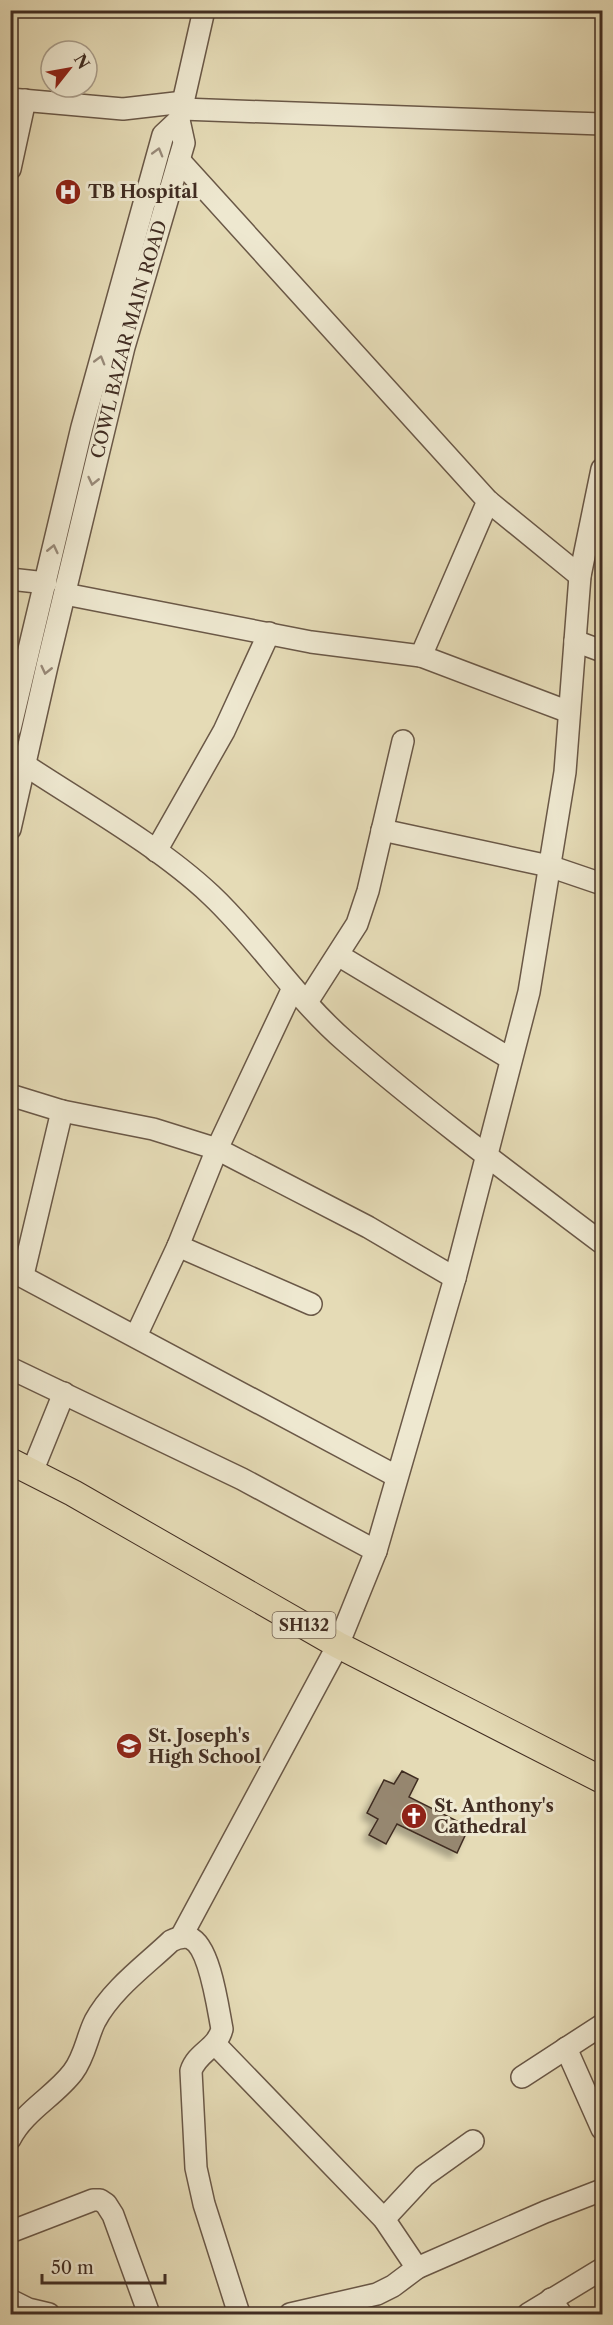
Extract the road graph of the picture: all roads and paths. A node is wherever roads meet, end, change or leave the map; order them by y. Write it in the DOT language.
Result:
graph roads {
  1 [pos="204,10"];
  2 [pos="18,100"];
  3 [pos="182,110"];
  4 [pos="603,124"];
  5 [pos="179,160"];
  6 [pos="10,170"];
  7 [pos="603,470"];
  8 [pos="488,501"];
  9 [pos="580,576"];
  10 [pos="10,579"];
  11 [pos="46,582"];
  12 [pos="65,594"];
  13 [pos="269,633"];
  14 [pos="575,641"];
  15 [pos="603,651"];
  16 [pos="421,656"];
  17 [pos="19,657"];
  18 [pos="569,712"];
  19 [pos="10,729"];
  20 [pos="403,741"];
  21 [pos="18,763"];
  22 [pos="10,829"];
  23 [pos="382,830"];
  24 [pos="156,851"];
  25 [pos="549,866"];
  26 [pos="603,884"];
  27 [pos="338,955"];
  28 [pos="300,995"];
  29 [pos="511,1059"];
  30 [pos="10,1095"];
  31 [pos="62,1111"];
  32 [pos="217,1149"];
  33 [pos="486,1156"];
  34 [pos="603,1243"];
  35 [pos="178,1246"];
  36 [pos="17,1272"];
  37 [pos="455,1278"];
  38 [pos="311,1304"];
  39 [pos="136,1336"];
  40 [pos="10,1368"];
  41 [pos="64,1393"];
  42 [pos="21,1467"];
  43 [pos="396,1476"];
  44 [pos="376,1551"];
  45 [pos="338,1645"];
  46 [pos="603,1780"];
  47 [pos="181,1937"];
  48 [pos="603,2025"];
  49 [pos="215,2044"];
  50 [pos="566,2048"];
  51 [pos="522,2077"];
  52 [pos="603,2129"];
  53 [pos="10,2139"];
  54 [pos="473,2141"];
  55 [pos="603,2190"];
  56 [pos="384,2219"];
  57 [pos="10,2232"];
  58 [pos="417,2268"];
  59 [pos="603,2269"];
  60 [pos="10,2300"];
  61 [pos="556,2307"];
  62 [pos="49,2314"];
  63 [pos="149,2314"];
  64 [pos="239,2314"];
  65 [pos="290,2314"];
  66 [pos="528,2314"];
  1 -- 3 [label="street"];
  2 -- 3 [label="street"];
  2 -- 6 [label="street"];
  3 -- 4 [label="street"];
  3 -- 5 [label="street, COWL BAZAR MAIN ROAD"];
  11 -- 3 [label="street, COWL BAZAR MAIN ROAD, one-way"];
  5 -- 8 [label="street"];
  5 -- 12 [label="street, COWL BAZAR MAIN ROAD, one-way"];
  7 -- 9 [label="street"];
  8 -- 9 [label="street"];
  8 -- 16 [label="street"];
  9 -- 14 [label="street"];
  10 -- 11 [label="street"];
  11 -- 17 [label="street, COWL BAZAR MAIN ROAD"];
  12 -- 13 [label="street"];
  12 -- 21 [label="street, COWL BAZAR MAIN ROAD, one-way"];
  13 -- 16 [label="street"];
  13 -- 24 [label="street"];
  14 -- 15 [label="street"];
  14 -- 18 [label="street"];
  16 -- 18 [label="street"];
  17 -- 19 [label="street, COWL BAZAR MAIN ROAD"];
  18 -- 25 [label="street"];
  20 -- 23 [label="street"];
  21 -- 22 [label="street, COWL BAZAR MAIN ROAD"];
  21 -- 24 [label="street"];
  23 -- 25 [label="street"];
  23 -- 27 [label="street"];
  24 -- 28 [label="street"];
  25 -- 26 [label="street"];
  25 -- 29 [label="street"];
  27 -- 28 [label="street"];
  27 -- 29 [label="street"];
  28 -- 32 [label="street"];
  28 -- 33 [label="street"];
  29 -- 33 [label="street"];
  30 -- 31 [label="street"];
  31 -- 32 [label="street"];
  31 -- 36 [label="street"];
  32 -- 35 [label="street"];
  32 -- 37 [label="street"];
  33 -- 34 [label="street"];
  33 -- 37 [label="street"];
  35 -- 38 [label="street"];
  35 -- 39 [label="street"];
  36 -- 39 [label="street"];
  37 -- 43 [label="street"];
  39 -- 43 [label="street"];
  40 -- 41 [label="street"];
  41 -- 42 [label="street"];
  41 -- 44 [label="street"];
  42 -- 45 [label="main road, SH132"];
  43 -- 44 [label="street"];
  44 -- 45 [label="street"];
  45 -- 46 [label="main road, SH132"];
  45 -- 47 [label="street"];
  47 -- 49 [label="street"];
  47 -- 53 [label="street"];
  48 -- 50 [label="street"];
  49 -- 56 [label="street"];
  49 -- 64 [label="street"];
  50 -- 51 [label="street"];
  50 -- 52 [label="street"];
  54 -- 56 [label="street"];
  55 -- 58 [label="street"];
  56 -- 58 [label="street"];
  57 -- 63 [label="street"];
  58 -- 65 [label="street"];
  59 -- 61 [label="street"];
  60 -- 62 [label="street"];
  61 -- 66 [label="street"];
}
